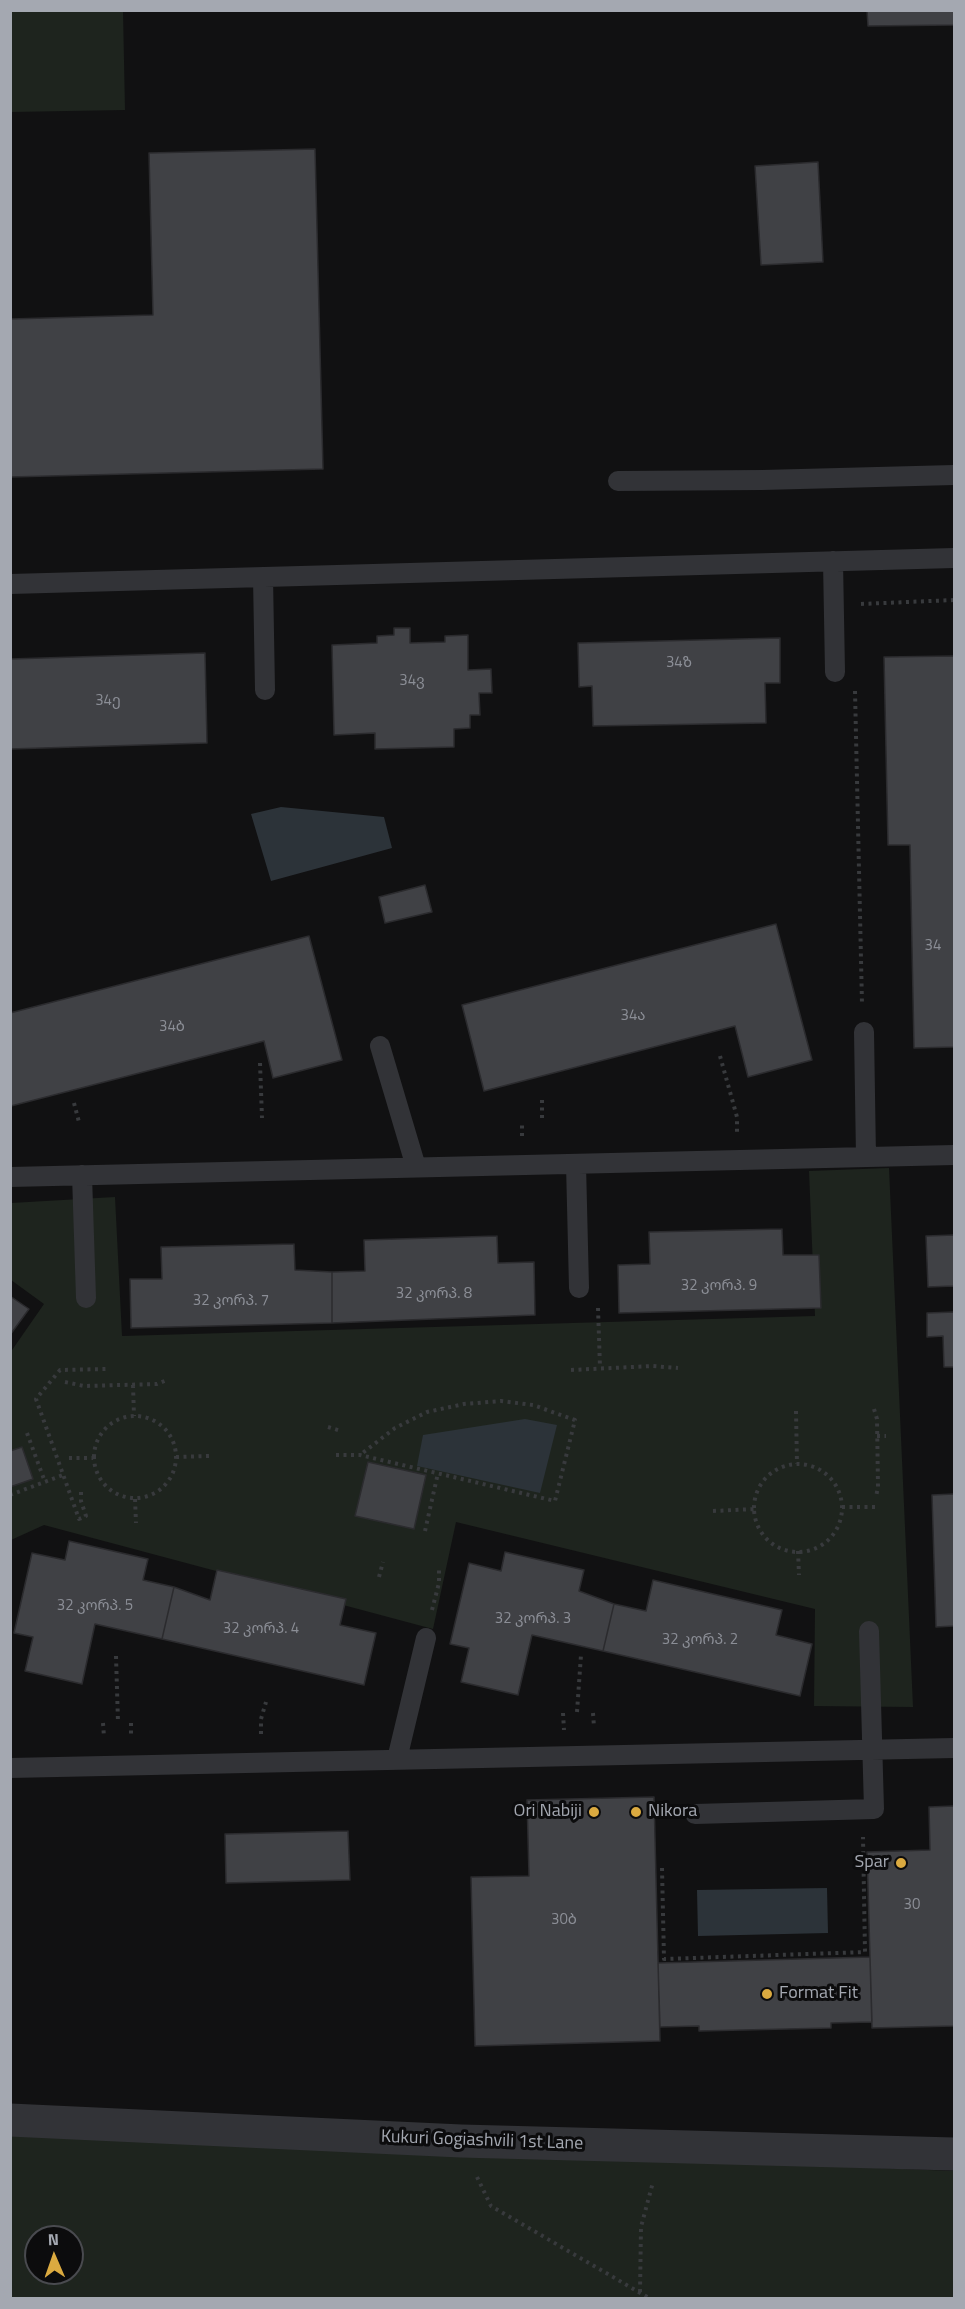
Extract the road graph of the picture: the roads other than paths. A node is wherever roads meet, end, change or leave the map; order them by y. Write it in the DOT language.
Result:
graph roads {
  1 [pos="954,475"];
  2 [pos="618,481"];
  3 [pos="954,558"];
  4 [pos="833,561"];
  5 [pos="263,577"];
  6 [pos="10,584"];
  7 [pos="835,672"];
  8 [pos="266,690"];
  9 [pos="863,1023"];
  10 [pos="380,1046"];
  11 [pos="954,1155"];
  12 [pos="866,1157"];
  13 [pos="576,1164"];
  14 [pos="416,1167"];
  15 [pos="82,1175"];
  16 [pos="10,1177"];
  17 [pos="579,1288"];
  18 [pos="86,1298"];
  19 [pos="869,1631"];
  20 [pos="426,1638"];
  21 [pos="954,1748"];
  22 [pos="872,1749"];
  23 [pos="397,1760"];
  24 [pos="10,1768"];
  25 [pos="695,1814"];
  26 [pos="10,2120"];
  27 [pos="954,2154"];
  1 -- 2 [label="lane"];
  3 -- 4 [label="lane"];
  4 -- 5 [label="lane"];
  4 -- 7 [label="lane"];
  5 -- 6 [label="lane"];
  5 -- 8 [label="lane"];
  9 -- 12 [label="lane"];
  10 -- 14 [label="lane"];
  11 -- 12 [label="lane"];
  12 -- 13 [label="lane"];
  13 -- 14 [label="lane"];
  13 -- 17 [label="lane"];
  14 -- 15 [label="lane"];
  15 -- 16 [label="lane"];
  15 -- 18 [label="lane"];
  19 -- 22 [label="lane"];
  20 -- 23 [label="lane"];
  21 -- 22 [label="lane"];
  22 -- 23 [label="lane"];
  22 -- 25 [label="lane"];
  23 -- 24 [label="lane"];
  26 -- 27 [label="street, Kukuri Gogiashvili 1st Lane"];
}
